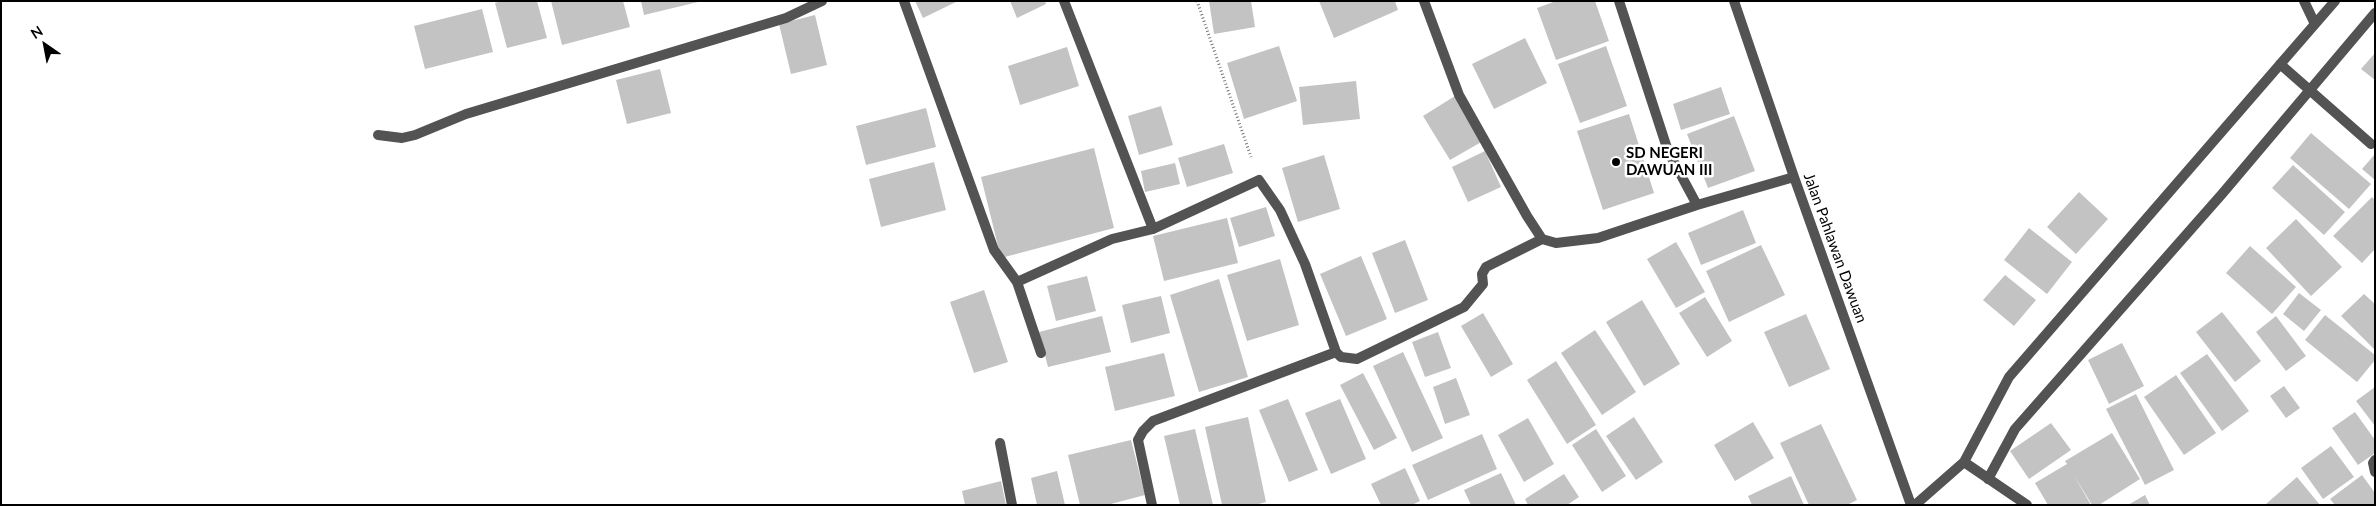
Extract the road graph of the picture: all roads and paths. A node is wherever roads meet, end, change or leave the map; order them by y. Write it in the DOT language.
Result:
graph roads {
  1 [pos="822,1"];
  2 [pos="904,1"];
  3 [pos="1064,1"];
  4 [pos="1198,1"];
  5 [pos="1424,1"];
  6 [pos="1619,1"];
  7 [pos="1734,1"];
  8 [pos="2304,1"];
  9 [pos="2334,1"];
  10 [pos="2375,13"];
  11 [pos="2315,24"];
  12 [pos="2280,64"];
  13 [pos="2309,91"];
  14 [pos="378,135"];
  15 [pos="2371,144"];
  16 [pos="1794,177"];
  17 [pos="1259,180"];
  18 [pos="1697,205"];
  19 [pos="1153,229"];
  20 [pos="1542,239"];
  21 [pos="1017,282"];
  22 [pos="1336,352"];
  23 [pos="1041,353"];
  24 [pos="1000,443"];
  25 [pos="2375,460"];
  26 [pos="1968,465"];
  27 [pos="2375,472"];
  28 [pos="1987,478"];
  29 [pos="1012,505"];
  30 [pos="1152,505"];
  31 [pos="1913,505"];
  32 [pos="2027,505"];
  1 -- 14 [label="street"];
  2 -- 21 [label="street"];
  3 -- 19 [label="street"];
  4 -- 17 [label="path"];
  5 -- 20 [label="street"];
  6 -- 18 [label="street"];
  7 -- 16 [label="street, Jalan Pahlawan Dawuan"];
  8 -- 11 [label="street"];
  9 -- 11 [label="street"];
  10 -- 13 [label="street"];
  11 -- 12 [label="street"];
  12 -- 13 [label="street"];
  12 -- 26 [label="street"];
  13 -- 15 [label="street"];
  13 -- 28 [label="street"];
  16 -- 18 [label="street"];
  16 -- 31 [label="street, Jalan Pahlawan Dawuan"];
  17 -- 19 [label="street"];
  17 -- 22 [label="street"];
  18 -- 20 [label="street"];
  19 -- 21 [label="street"];
  20 -- 22 [label="street"];
  21 -- 23 [label="street"];
  22 -- 30 [label="street"];
  24 -- 29 [label="street"];
  25 -- 27 [label="street"];
  26 -- 28 [label="street"];
  26 -- 31 [label="street"];
  28 -- 32 [label="street"];
}
